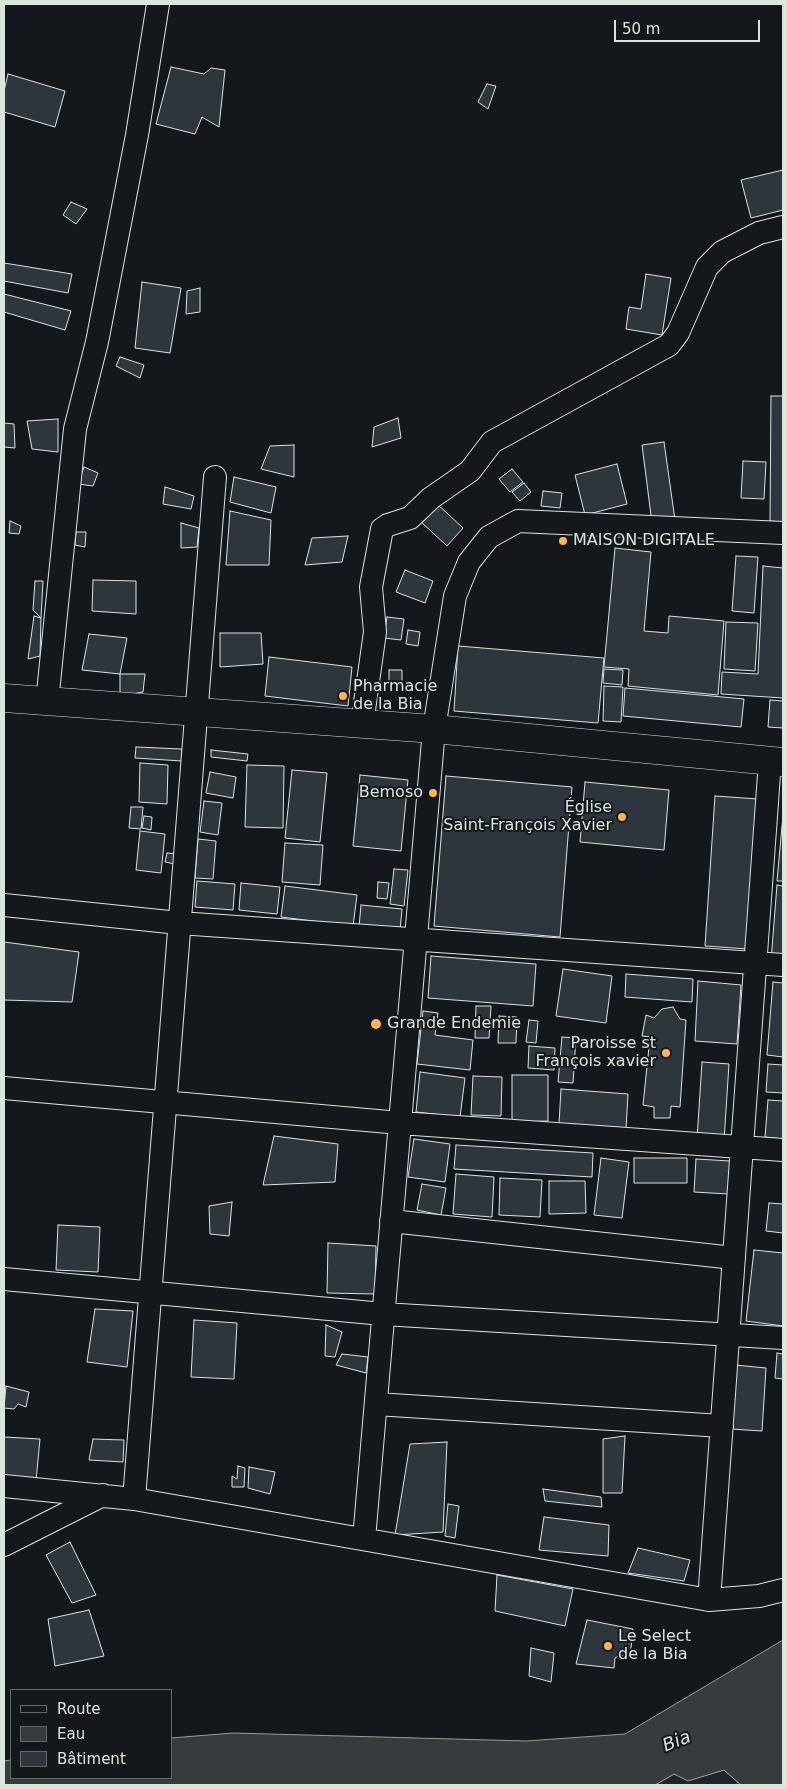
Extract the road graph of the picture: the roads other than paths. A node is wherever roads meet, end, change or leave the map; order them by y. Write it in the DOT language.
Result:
graph roads {
  1 [pos="158,4"];
  2 [pos="783,227"];
  3 [pos="214,478"];
  4 [pos="783,533"];
  5 [pos="4,698"];
  6 [pos="47,702"];
  7 [pos="196,712"];
  8 [pos="362,724"];
  9 [pos="434,729"];
  10 [pos="777,761"];
  11 [pos="4,905"];
  12 [pos="180,923"];
  13 [pos="416,940"];
  14 [pos="755,962"];
  15 [pos="783,965"];
  16 [pos="4,1088"];
  17 [pos="165,1103"];
  18 [pos="400,1123"];
  19 [pos="742,1147"];
  20 [pos="783,1150"];
  21 [pos="391,1221"];
  22 [pos="734,1258"];
  23 [pos="4,1280"];
  24 [pos="149,1294"];
  25 [pos="383,1314"];
  26 [pos="728,1333"];
  27 [pos="783,1338"];
  28 [pos="376,1404"];
  29 [pos="722,1426"];
  30 [pos="4,1486"];
  31 [pos="103,1496"];
  32 [pos="134,1499"];
  33 [pos="364,1539"];
  34 [pos="4,1545"];
  35 [pos="783,1590"];
  36 [pos="709,1600"];
  1 -- 6 [label="street"];
  2 -- 8 [label="street"];
  3 -- 7 [label="street"];
  4 -- 9 [label="street"];
  5 -- 6 [label="main road"];
  6 -- 7 [label="main road"];
  7 -- 8 [label="main road"];
  7 -- 12 [label="street"];
  8 -- 9 [label="main road"];
  9 -- 10 [label="main road"];
  9 -- 13 [label="street"];
  10 -- 14 [label="street"];
  11 -- 12 [label="street"];
  12 -- 13 [label="street"];
  12 -- 17 [label="street"];
  13 -- 14 [label="street"];
  13 -- 18 [label="street"];
  14 -- 15 [label="street"];
  14 -- 19 [label="street"];
  16 -- 17 [label="street"];
  17 -- 18 [label="street"];
  17 -- 24 [label="street"];
  18 -- 19 [label="street"];
  18 -- 21 [label="street"];
  19 -- 20 [label="street"];
  19 -- 22 [label="street"];
  21 -- 22 [label="street"];
  21 -- 25 [label="street"];
  22 -- 26 [label="street"];
  23 -- 24 [label="street"];
  24 -- 25 [label="street"];
  24 -- 32 [label="street"];
  25 -- 26 [label="street"];
  25 -- 28 [label="street"];
  26 -- 27 [label="street"];
  26 -- 29 [label="street"];
  28 -- 29 [label="street"];
  28 -- 33 [label="street"];
  29 -- 36 [label="street"];
  30 -- 31 [label="street"];
  31 -- 32 [label="street"];
  31 -- 34 [label="street"];
  32 -- 33 [label="street"];
  33 -- 36 [label="street"];
  35 -- 36 [label="street"];
}
